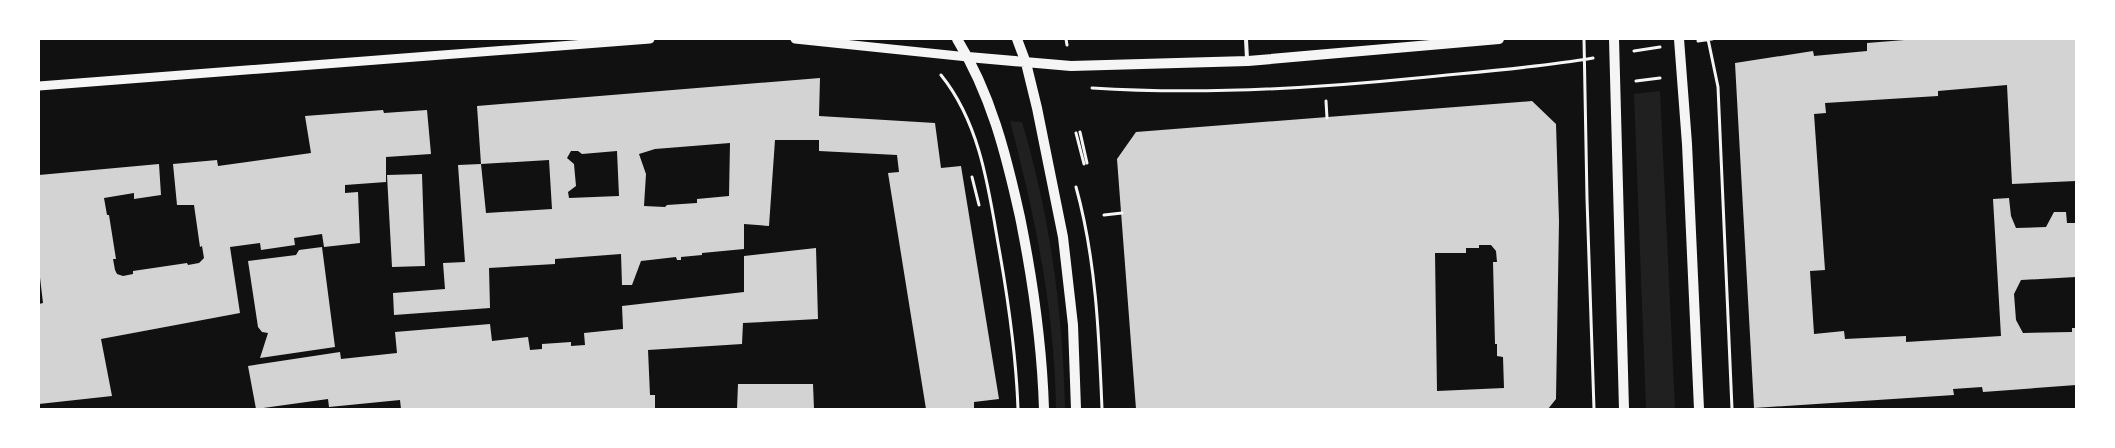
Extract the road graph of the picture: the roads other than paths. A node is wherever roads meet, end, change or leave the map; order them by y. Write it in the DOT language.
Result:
graph roads {
  1 [pos="650,39"];
  2 [pos="795,39"];
  3 [pos="957,39"];
  4 [pos="1017,39"];
  5 [pos="1246,39"];
  6 [pos="1499,39"];
  7 [pos="1614,39"];
  8 [pos="1679,39"];
  9 [pos="968,56"];
  10 [pos="1248,61"];
  11 [pos="1026,63"];
  12 [pos="39,86"];
  13 [pos="1044,409"];
  14 [pos="1076,409"];
  15 [pos="1624,409"];
  16 [pos="1699,409"];
  1 -- 12 [label="street"];
  2 -- 9 [label="street"];
  3 -- 9 [label="main road"];
  4 -- 11 [label="main road"];
  5 -- 10 [label="lane"];
  6 -- 10 [label="main road"];
  7 -- 15 [label="main road"];
  8 -- 16 [label="main road"];
  9 -- 11 [label="main road"];
  9 -- 13 [label="main road"];
  10 -- 11 [label="main road"];
  11 -- 14 [label="main road"];
}
